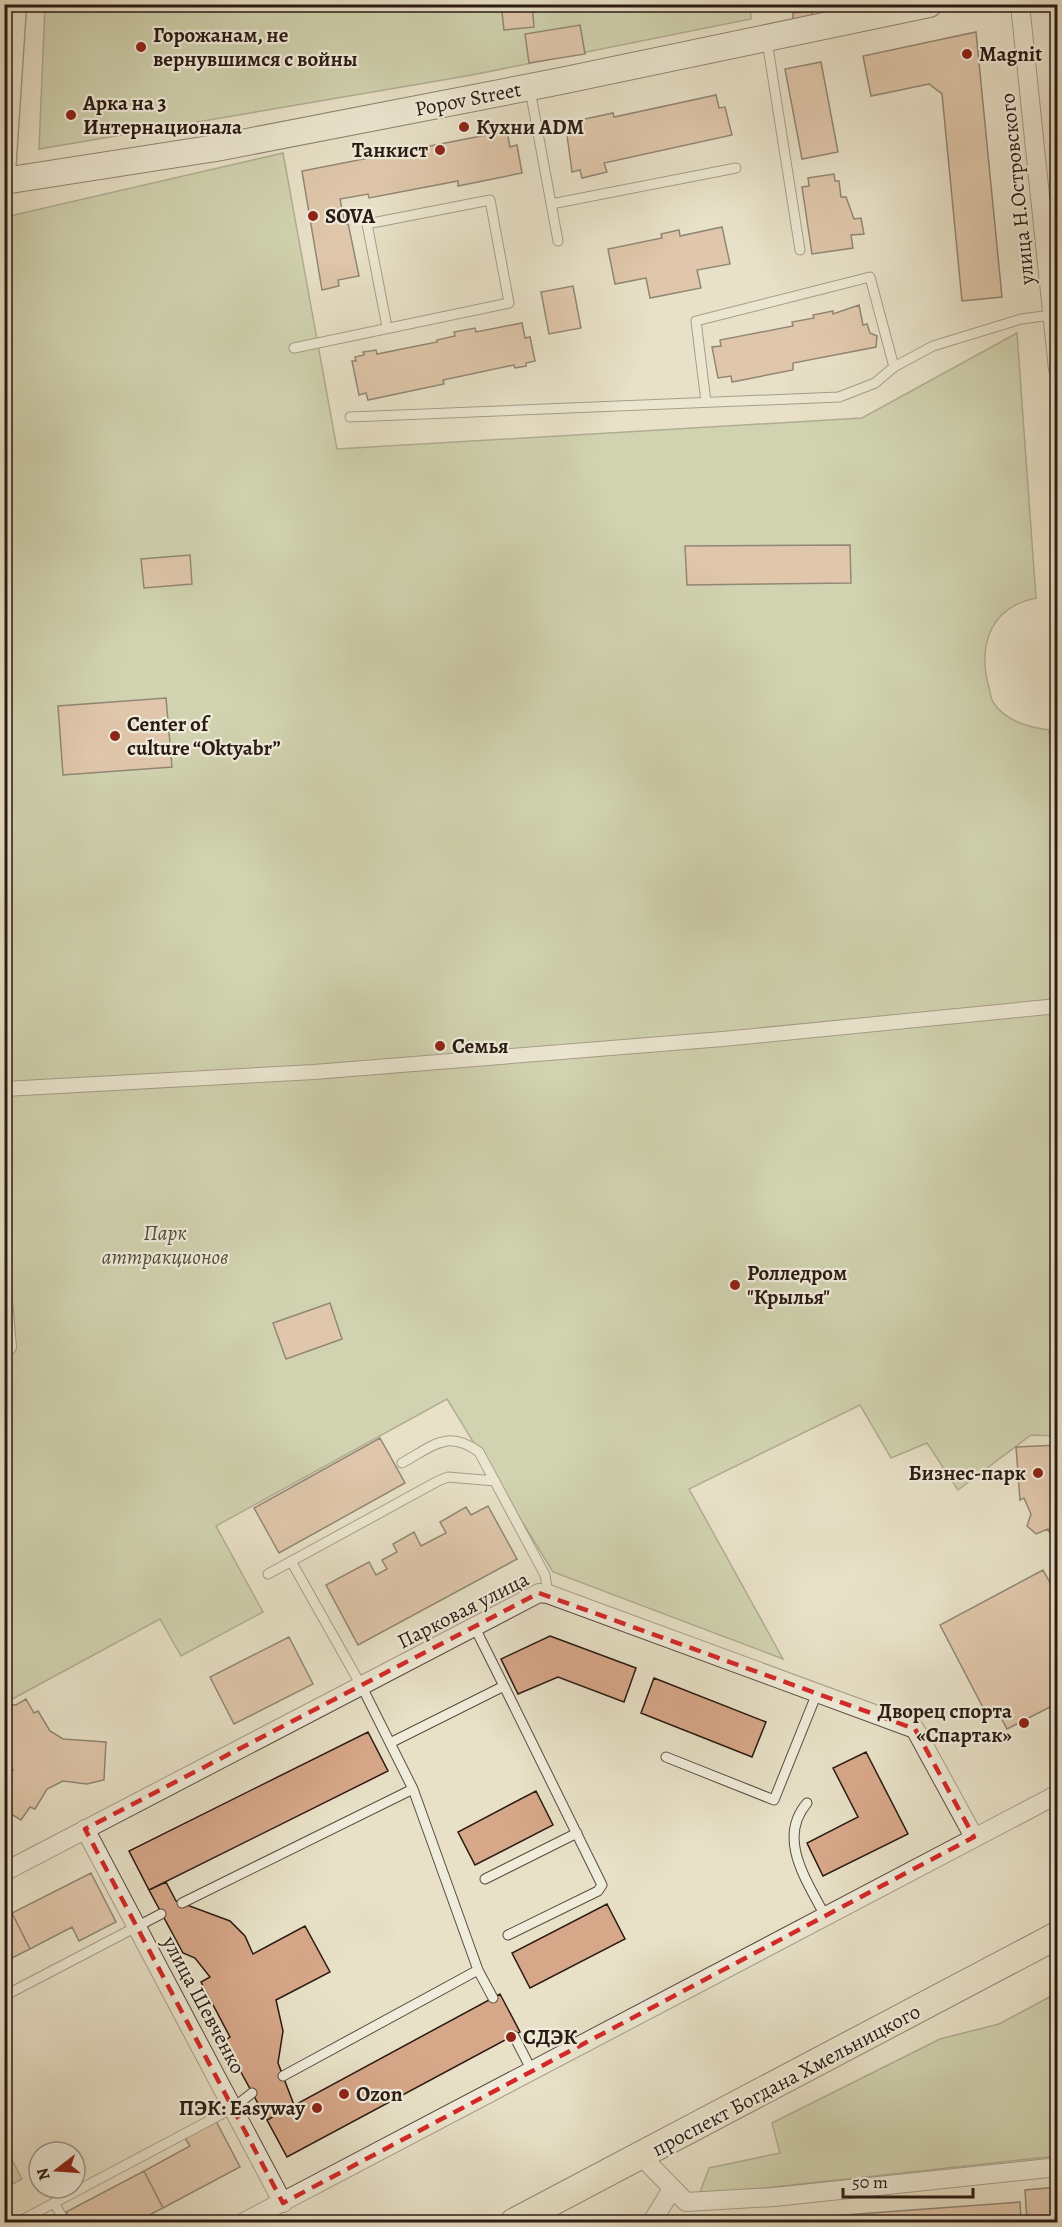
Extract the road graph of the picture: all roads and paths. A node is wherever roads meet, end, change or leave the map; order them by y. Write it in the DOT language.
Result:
graph roads {
  1 [pos="15,4"];
  2 [pos="929,4"];
  3 [pos="1020,4"];
  4 [pos="767,38"];
  5 [pos="530,87"];
  6 [pos="736,168"];
  7 [pos="4,172"];
  8 [pos="4,181"];
  9 [pos="551,204"];
  10 [pos="558,241"];
  11 [pos="800,250"];
  12 [pos="1052,315"];
  13 [pos="387,327"];
  14 [pos="294,348"];
  15 [pos="894,366"];
  16 [pos="1058,369"];
  17 [pos="706,402"];
  18 [pos="350,417"];
  19 [pos="1058,1006"];
  20 [pos="4,1089"];
  21 [pos="4,1288"];
  22 [pos="9,1347"];
  23 [pos="402,1463"];
  24 [pos="495,1481"];
  25 [pos="291,1561"];
  26 [pos="268,1574"];
  27 [pos="548,1594"];
  28 [pos="474,1626"];
  29 [pos="504,1686"];
  30 [pos="362,1687"];
  31 [pos="817,1693"];
  32 [pos="390,1743"];
  33 [pos="666,1757"];
  34 [pos="413,1789"];
  35 [pos="1058,1794"];
  36 [pos="807,1803"];
  37 [pos="85,1829"];
  38 [pos="577,1833"];
  39 [pos="974,1838"];
  40 [pos="4,1872"];
  41 [pos="485,1879"];
  42 [pos="182,1903"];
  43 [pos="161,1914"];
  44 [pos="825,1916"];
  45 [pos="137,1927"];
  46 [pos="508,1935"];
  47 [pos="1058,1935"];
  48 [pos="478,1970"];
  49 [pos="4,1996"];
  50 [pos="493,1998"];
  51 [pos="514,2036"];
  52 [pos="532,2071"];
  53 [pos="283,2076"];
  54 [pos="252,2093"];
  55 [pos="233,2108"];
  56 [pos="642,2157"];
  57 [pos="1058,2167"];
  58 [pos="672,2189"];
  59 [pos="54,2203"];
  60 [pos="283,2203"];
  61 [pos="61,2215"];
  62 [pos="18,2223"];
  63 [pos="244,2223"];
  64 [pos="514,2223"];
  65 [pos="652,2223"];
  1 -- 7 [label="street"];
  2 -- 4 [label="main road, Popov Street"];
  3 -- 12 [label="street, улица Н.Островского"];
  4 -- 5 [label="main road, Popov Street"];
  4 -- 11 [label="lane"];
  5 -- 8 [label="main road, Popov Street"];
  5 -- 9 [label="lane"];
  6 -- 9 [label="lane"];
  9 -- 10 [label="lane"];
  12 -- 15 [label="lane"];
  12 -- 16 [label="street, улица Н.Островского"];
  13 -- 13 [label="lane"];
  13 -- 14 [label="lane"];
  15 -- 17 [label="lane"];
  15 -- 17 [label="lane"];
  17 -- 18 [label="lane"];
  19 -- 20 [label="street"];
  21 -- 22 [label="street"];
  23 -- 24 [label="lane"];
  24 -- 25 [label="lane"];
  24 -- 27 [label="lane"];
  25 -- 26 [label="lane"];
  25 -- 30 [label="lane"];
  27 -- 28 [label="street, Парковая улица"];
  27 -- 31 [label="street, Парковая улица"];
  28 -- 29 [label="lane"];
  28 -- 30 [label="street, Парковая улица"];
  29 -- 32 [label="lane"];
  29 -- 38 [label="lane"];
  30 -- 32 [label="lane"];
  30 -- 37 [label="street, Парковая улица"];
  31 -- 33 [label="lane"];
  31 -- 39 [label="street, Парковая улица"];
  32 -- 34 [label="lane"];
  34 -- 42 [label="lane"];
  34 -- 48 [label="lane"];
  35 -- 39 [label="street"];
  36 -- 44 [label="lane"];
  37 -- 40 [label="street, Парковая улица"];
  37 -- 45 [label="street, улица Шевченко"];
  38 -- 41 [label="lane"];
  38 -- 46 [label="lane"];
  39 -- 44 [label="street"];
  43 -- 45 [label="lane"];
  44 -- 52 [label="street"];
  45 -- 49 [label="lane"];
  45 -- 55 [label="street, улица Шевченко"];
  47 -- 56 [label="main road, проспект Богдана Хмельницкого"];
  48 -- 50 [label="lane"];
  48 -- 53 [label="lane"];
  51 -- 52 [label="lane"];
  52 -- 60 [label="street"];
  54 -- 55 [label="lane"];
  55 -- 59 [label="lane"];
  55 -- 60 [label="street, улица Шевченко"];
  56 -- 58 [label="street"];
  56 -- 64 [label="main road, проспект Богдана Хмельницкого"];
  57 -- 58 [label="street"];
  58 -- 65 [label="street"];
  59 -- 61 [label="lane"];
  59 -- 62 [label="lane"];
  60 -- 63 [label="street"];
}
